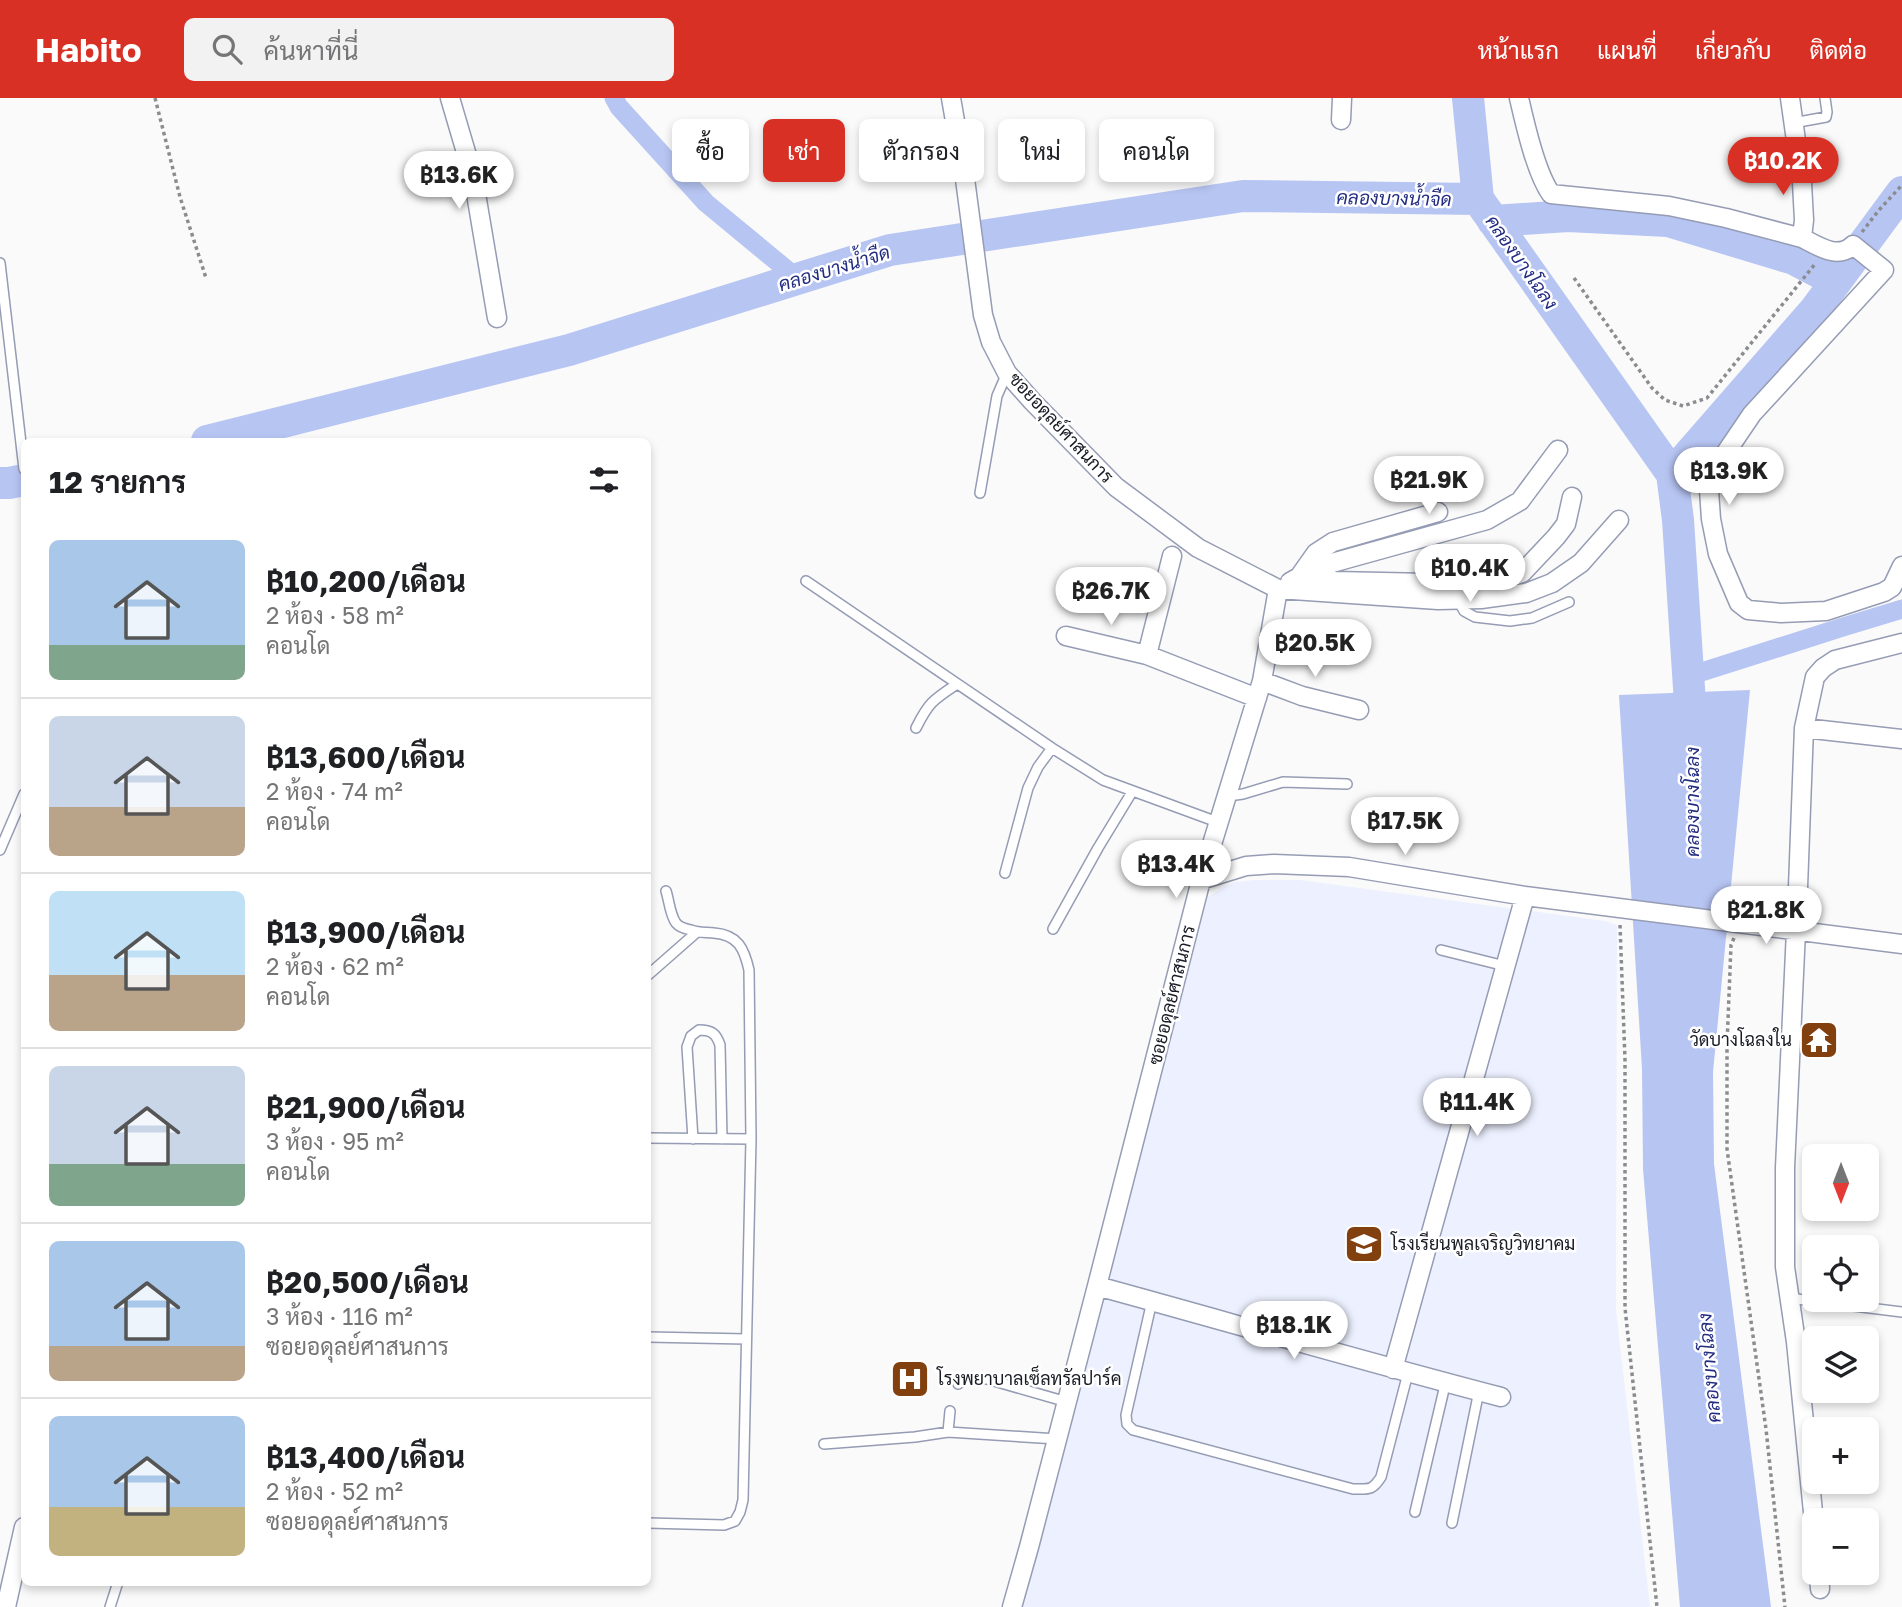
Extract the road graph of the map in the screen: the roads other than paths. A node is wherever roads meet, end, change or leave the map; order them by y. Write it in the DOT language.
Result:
graph roads {
  1 [pos="450,98"];
  2 [pos="951,98"];
  3 [pos="1342,98"];
  4 [pos="1519,98"];
  5 [pos="1790,98"];
  6 [pos="1825,98"];
  7 [pos="1341,120"];
  8 [pos="1794,123"];
  9 [pos="1802,238"];
  10 [pos="0,263"];
  11 [pos="497,318"];
  12 [pos="1007,373"];
  13 [pos="21,443"];
  14 [pos="1559,450"];
  15 [pos="980,493"];
  16 [pos="1572,497"];
  17 [pos="1438,512"];
  18 [pos="1619,520"];
  19 [pos="1172,556"];
  20 [pos="1902,567"];
  21 [pos="1298,577"];
  22 [pos="1320,579"];
  23 [pos="806,581"];
  24 [pos="1278,589"];
  25 [pos="1458,600"];
  26 [pos="1569,602"];
  27 [pos="1066,636"];
  28 [pos="1902,643"];
  29 [pos="1147,655"];
  30 [pos="957,684"];
  31 [pos="1259,690"];
  32 [pos="1359,710"];
  33 [pos="916,728"];
  34 [pos="1804,729"];
  35 [pos="1902,738"];
  36 [pos="1052,748"];
  37 [pos="1347,784"];
  38 [pos="1132,792"];
  39 [pos="1228,796"];
  40 [pos="21,801"];
  41 [pos="1220,823"];
  42 [pos="0,850"];
  43 [pos="1005,873"];
  44 [pos="1201,880"];
  45 [pos="666,891"];
  46 [pos="1525,896"];
  47 [pos="1053,929"];
  48 [pos="1796,930"];
  49 [pos="697,932"];
  50 [pos="1902,944"];
  51 [pos="1441,950"];
  52 [pos="1505,966"];
  53 [pos="651,972"];
  54 [pos="651,1138"];
  55 [pos="693,1139"];
  56 [pos="722,1139"];
  57 [pos="751,1139"];
  58 [pos="1097,1286"];
  59 [pos="1788,1298"];
  60 [pos="1802,1299"];
  61 [pos="1153,1301"];
  62 [pos="1879,1308"];
  63 [pos="1902,1312"];
  64 [pos="651,1337"];
  65 [pos="746,1339"];
  66 [pos="1400,1371"];
  67 [pos="1446,1381"];
  68 [pos="958,1384"];
  69 [pos="1479,1391"];
  70 [pos="1500,1397"];
  71 [pos="1067,1402"];
  72 [pos="950,1411"];
  73 [pos="948,1432"];
  74 [pos="1057,1439"];
  75 [pos="824,1444"];
  76 [pos="1813,1508"];
  77 [pos="1415,1513"];
  78 [pos="1452,1522"];
  79 [pos="651,1524"];
  80 [pos="21,1540"];
  81 [pos="117,1586"];
  82 [pos="6,1607"];
  83 [pos="110,1607"];
  84 [pos="1012,1607"];
  1 -- 11 [label="street"];
  2 -- 12 [label="street, ซอยอดุลย์ศาสนการ"];
  3 -- 7 [label="street"];
  4 -- 9 [label="street"];
  5 -- 8 [label="street"];
  6 -- 8 [label="lane"];
  8 -- 9 [label="street"];
  9 -- 20 [label="street"];
  10 -- 13 [label="lane"];
  12 -- 15 [label="lane"];
  12 -- 24 [label="street, ซอยอดุลย์ศาสนการ"];
  14 -- 22 [label="street"];
  16 -- 22 [label="street"];
  17 -- 21 [label="street"];
  18 -- 25 [label="street"];
  19 -- 29 [label="street"];
  21 -- 22 [label="street"];
  21 -- 24 [label="street"];
  23 -- 30 [label="lane"];
  24 -- 25 [label="street"];
  24 -- 31 [label="street, ซอยอดุลย์ศาสนการ"];
  25 -- 26 [label="lane"];
  27 -- 29 [label="street"];
  28 -- 34 [label="street"];
  29 -- 31 [label="street"];
  30 -- 33 [label="lane"];
  30 -- 36 [label="lane"];
  31 -- 32 [label="street"];
  31 -- 39 [label="street, ซอยอดุลย์ศาสนการ"];
  34 -- 35 [label="street"];
  34 -- 48 [label="street"];
  36 -- 38 [label="lane"];
  36 -- 43 [label="lane"];
  37 -- 39 [label="lane"];
  38 -- 41 [label="lane"];
  38 -- 47 [label="lane"];
  39 -- 41 [label="street, ซอยอดุลย์ศาสนการ"];
  40 -- 42 [label="lane"];
  41 -- 44 [label="street, ซอยอดุลย์ศาสนการ"];
  44 -- 46 [label="street"];
  44 -- 58 [label="street, ซอยอดุลย์ศาสนการ"];
  45 -- 49 [label="lane"];
  46 -- 48 [label="street"];
  46 -- 52 [label="street"];
  48 -- 50 [label="street"];
  48 -- 59 [label="street"];
  49 -- 53 [label="lane"];
  49 -- 57 [label="lane"];
  51 -- 52 [label="lane"];
  52 -- 66 [label="street"];
  54 -- 55 [label="lane"];
  55 -- 56 [label="lane"];
  55 -- 56 [label="lane"];
  56 -- 57 [label="lane"];
  57 -- 65 [label="lane"];
  58 -- 61 [label="street"];
  58 -- 71 [label="street, ซอยอดุลย์ศาสนการ"];
  59 -- 60 [label="lane"];
  59 -- 76 [label="street"];
  61 -- 66 [label="street"];
  61 -- 66 [label="lane"];
  62 -- 63 [label="lane"];
  64 -- 65 [label="lane"];
  65 -- 79 [label="lane"];
  66 -- 67 [label="street"];
  67 -- 69 [label="street"];
  67 -- 77 [label="lane"];
  68 -- 71 [label="lane"];
  69 -- 70 [label="street"];
  69 -- 78 [label="lane"];
  71 -- 74 [label="street, ซอยอดุลย์ศาสนการ"];
  72 -- 73 [label="lane"];
  73 -- 74 [label="lane"];
  73 -- 75 [label="lane"];
  74 -- 84 [label="street, ซอยอดุลย์ศาสนการ"];
  80 -- 82 [label="street"];
  81 -- 83 [label="lane"];
}
